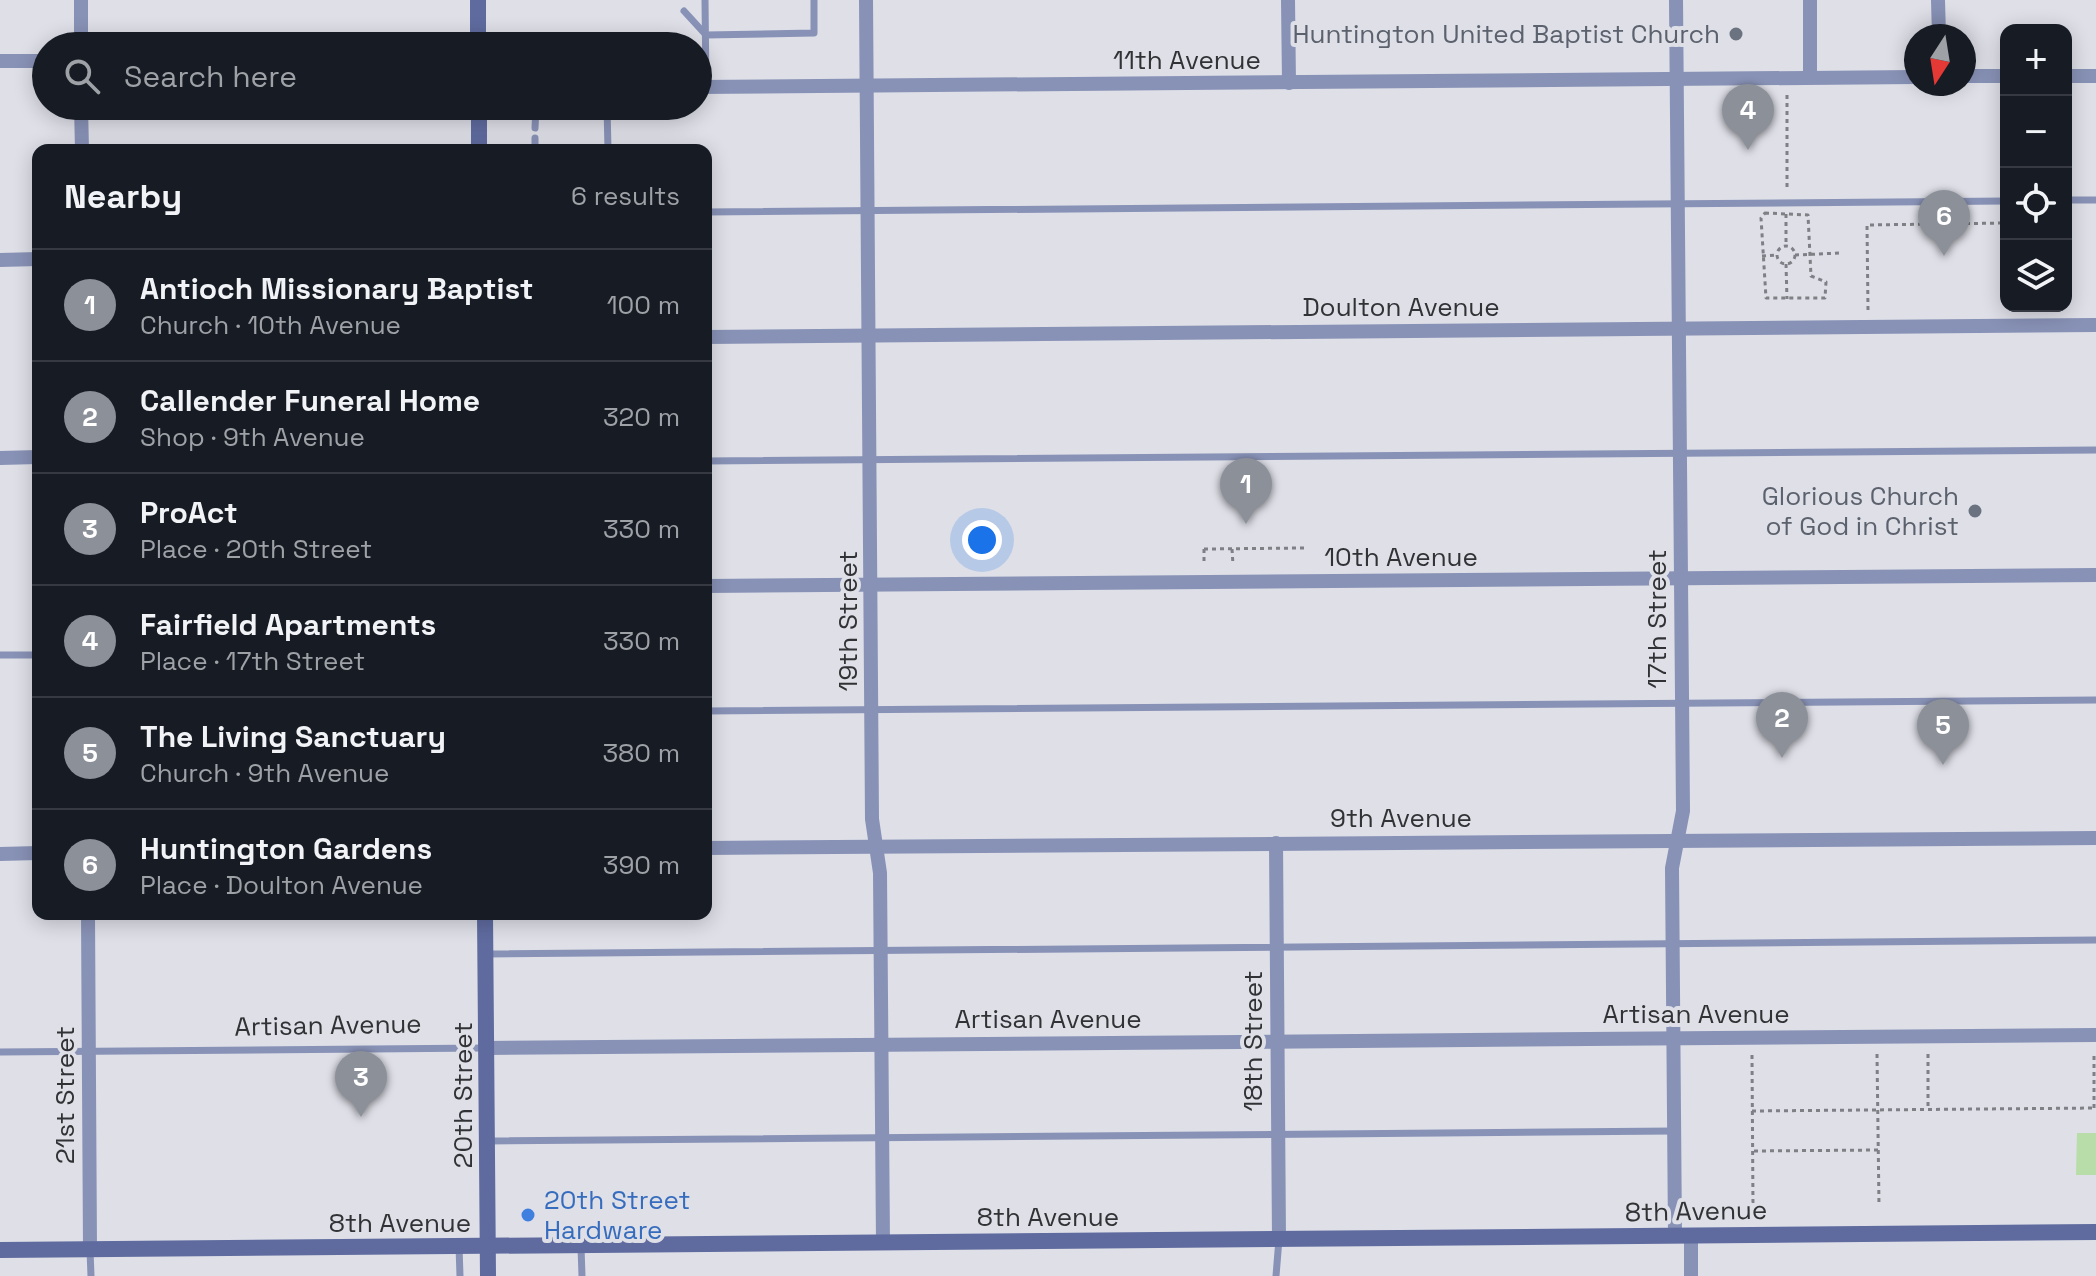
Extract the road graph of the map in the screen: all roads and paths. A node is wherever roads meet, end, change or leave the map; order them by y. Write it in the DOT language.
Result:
graph roads {
  1 [pos="81,0"];
  2 [pos="478,0"];
  3 [pos="705,0"];
  4 [pos="814,0"];
  5 [pos="866,0"];
  6 [pos="1288,0"];
  7 [pos="1676,0"];
  8 [pos="1810,0"];
  9 [pos="1938,0"];
  10 [pos="684,11"];
  11 [pos="1939,24"];
  12 [pos="81,32"];
  13 [pos="478,32"];
  14 [pos="703,32"];
  15 [pos="706,32"];
  16 [pos="712,35"];
  17 [pos="0,61"];
  18 [pos="32,61"];
  19 [pos="1976,76"];
  20 [pos="2000,76"];
  21 [pos="2072,76"];
  22 [pos="2096,76"];
  23 [pos="1810,77"];
  24 [pos="1904,77"];
  25 [pos="1677,79"];
  26 [pos="1289,83"];
  27 [pos="867,86"];
  28 [pos="712,87"];
  29 [pos="1787,95"];
  30 [pos="81,120"];
  31 [pos="479,120"];
  32 [pos="535,120"];
  33 [pos="607,120"];
  34 [pos="535,128"];
  35 [pos="535,138"];
  36 [pos="82,144"];
  37 [pos="479,144"];
  38 [pos="535,144"];
  39 [pos="608,144"];
  40 [pos="1787,195"];
  41 [pos="2072,200"];
  42 [pos="2096,200"];
  43 [pos="2000,201"];
  44 [pos="1677,204"];
  45 [pos="868,211"];
  46 [pos="712,212"];
  47 [pos="1786,213"];
  48 [pos="2000,223"];
  49 [pos="1786,246"];
  50 [pos="1841,253"];
  51 [pos="1810,254"];
  52 [pos="1777,255"];
  53 [pos="1795,255"];
  54 [pos="1762,256"];
  55 [pos="32,259"];
  56 [pos="0,260"];
  57 [pos="1786,264"];
  58 [pos="1787,299"];
  59 [pos="1868,310"];
  60 [pos="2096,325"];
  61 [pos="1678,328"];
  62 [pos="869,335"];
  63 [pos="712,337"];
  64 [pos="2096,450"];
  65 [pos="1680,454"];
  66 [pos="32,457"];
  67 [pos="0,458"];
  68 [pos="870,460"];
  69 [pos="712,461"];
  70 [pos="1232,548"];
  71 [pos="1304,548"];
  72 [pos="1204,565"];
  73 [pos="1233,565"];
  74 [pos="2096,575"];
  75 [pos="1681,578"];
  76 [pos="872,585"];
  77 [pos="712,586"];
  78 [pos="0,655"];
  79 [pos="32,655"];
  80 [pos="2096,700"];
  81 [pos="1682,704"];
  82 [pos="872,710"];
  83 [pos="712,711"];
  84 [pos="2096,838"];
  85 [pos="1677,841"];
  86 [pos="1276,843"];
  87 [pos="876,847"];
  88 [pos="712,848"];
  89 [pos="32,853"];
  90 [pos="0,854"];
  91 [pos="88,920"];
  92 [pos="485,920"];
  93 [pos="2096,940"];
  94 [pos="1673,945"];
  95 [pos="1277,948"];
  96 [pos="880,951"];
  97 [pos="486,954"];
  98 [pos="2096,1035"];
  99 [pos="1674,1038"];
  100 [pos="1277,1042"];
  101 [pos="881,1044"];
  102 [pos="487,1048"];
  103 [pos="88,1051"];
  104 [pos="0,1052"];
  105 [pos="2094,1052"];
  106 [pos="1877,1054"];
  107 [pos="1928,1054"];
  108 [pos="1752,1055"];
  109 [pos="2095,1108"];
  110 [pos="1878,1109"];
  111 [pos="1928,1109"];
  112 [pos="1752,1111"];
  113 [pos="1674,1131"];
  114 [pos="1277,1134"];
  115 [pos="882,1138"];
  116 [pos="487,1141"];
  117 [pos="1878,1150"];
  118 [pos="1753,1151"];
  119 [pos="1879,1206"];
  120 [pos="1753,1207"];
  121 [pos="2096,1232"];
  122 [pos="1683,1236"];
  123 [pos="1279,1239"];
  124 [pos="883,1242"];
  125 [pos="581,1245"];
  126 [pos="459,1246"];
  127 [pos="487,1246"];
  128 [pos="90,1249"];
  129 [pos="0,1250"];
  130 [pos="91,1276"];
  131 [pos="460,1276"];
  132 [pos="488,1276"];
  133 [pos="582,1276"];
  134 [pos="1276,1276"];
  135 [pos="1691,1276"];
  1 -- 12 [label="street"];
  2 -- 13 [label="main road"];
  3 -- 15 [label="lane"];
  4 -- 16 [label="lane"];
  5 -- 27 [label="street, 19th Street"];
  6 -- 26 [label="street"];
  7 -- 25 [label="street, 17th Street"];
  8 -- 23 [label="street"];
  9 -- 11 [label="street"];
  10 -- 14 [label="lane"];
  17 -- 18 [label="street"];
  19 -- 20 [label="street"];
  21 -- 22 [label="street"];
  23 -- 24 [label="street, 11th Avenue"];
  23 -- 25 [label="street, 11th Avenue"];
  25 -- 26 [label="street, 11th Avenue"];
  25 -- 44 [label="street, 17th Street"];
  26 -- 27 [label="street, 11th Avenue"];
  27 -- 28 [label="street, 11th Avenue"];
  27 -- 45 [label="street, 19th Street"];
  29 -- 40 [label="path"];
  30 -- 36 [label="street"];
  31 -- 37 [label="main road"];
  32 -- 34 [label="lane"];
  33 -- 39 [label="lane"];
  35 -- 38 [label="lane"];
  41 -- 42 [label="lane"];
  43 -- 44 [label="lane"];
  44 -- 45 [label="lane"];
  44 -- 61 [label="street, 17th Street"];
  45 -- 46 [label="lane"];
  45 -- 62 [label="street, 19th Street"];
  47 -- 49 [label="path"];
  47 -- 51 [label="path"];
  47 -- 54 [label="path"];
  48 -- 59 [label="path"];
  49 -- 52 [label="path"];
  49 -- 53 [label="path"];
  50 -- 51 [label="path"];
  51 -- 53 [label="path"];
  51 -- 58 [label="path"];
  52 -- 54 [label="path"];
  52 -- 57 [label="path"];
  53 -- 57 [label="path"];
  54 -- 58 [label="path"];
  55 -- 56 [label="street"];
  57 -- 58 [label="path"];
  60 -- 61 [label="street, Doulton Avenue"];
  61 -- 62 [label="street, Doulton Avenue"];
  61 -- 65 [label="street, 17th Street"];
  62 -- 63 [label="street, Doulton Avenue"];
  62 -- 68 [label="street, 19th Street"];
  64 -- 65 [label="lane"];
  65 -- 68 [label="lane"];
  65 -- 75 [label="street, 17th Street"];
  66 -- 67 [label="street"];
  68 -- 69 [label="lane"];
  68 -- 76 [label="street, 19th Street"];
  70 -- 71 [label="path"];
  70 -- 72 [label="path"];
  70 -- 73 [label="path"];
  74 -- 75 [label="street, 10th Avenue"];
  75 -- 76 [label="street, 10th Avenue"];
  75 -- 81 [label="street, 17th Street"];
  76 -- 77 [label="street, 10th Avenue"];
  76 -- 82 [label="street, 19th Street"];
  78 -- 79 [label="lane"];
  80 -- 81 [label="lane"];
  81 -- 82 [label="lane"];
  81 -- 85 [label="street, 17th Street"];
  82 -- 83 [label="lane"];
  82 -- 87 [label="street, 19th Street"];
  84 -- 85 [label="street, 9th Avenue"];
  85 -- 86 [label="street, 9th Avenue"];
  85 -- 94 [label="street, 17th Street"];
  86 -- 87 [label="street, 9th Avenue"];
  86 -- 95 [label="street, 18th Street"];
  87 -- 88 [label="street, 9th Avenue"];
  87 -- 96 [label="street, 19th Street"];
  89 -- 90 [label="street"];
  91 -- 103 [label="street, 21st Street"];
  92 -- 97 [label="main road, 20th Street"];
  93 -- 94 [label="lane"];
  94 -- 95 [label="lane"];
  94 -- 99 [label="street, 17th Street"];
  95 -- 96 [label="lane"];
  95 -- 100 [label="street, 18th Street"];
  96 -- 97 [label="lane"];
  96 -- 101 [label="street, 19th Street"];
  97 -- 102 [label="main road, 20th Street"];
  98 -- 99 [label="street, Artisan Avenue"];
  99 -- 100 [label="street, Artisan Avenue"];
  99 -- 113 [label="street, 17th Street"];
  100 -- 101 [label="street, Artisan Avenue"];
  100 -- 114 [label="street, 18th Street"];
  101 -- 102 [label="street, Artisan Avenue"];
  101 -- 115 [label="street, 19th Street"];
  102 -- 103 [label="lane, Artisan Avenue"];
  102 -- 116 [label="main road, 20th Street"];
  103 -- 104 [label="lane, Artisan Avenue"];
  103 -- 128 [label="street, 21st Street"];
  105 -- 109 [label="path"];
  106 -- 110 [label="path"];
  107 -- 111 [label="path"];
  108 -- 112 [label="path"];
  109 -- 111 [label="path"];
  110 -- 111 [label="path"];
  110 -- 112 [label="path"];
  110 -- 117 [label="path"];
  112 -- 118 [label="path"];
  113 -- 114 [label="lane"];
  113 -- 122 [label="street, 17th Street"];
  114 -- 115 [label="lane"];
  114 -- 123 [label="street, 18th Street"];
  115 -- 116 [label="lane"];
  115 -- 124 [label="street, 19th Street"];
  116 -- 127 [label="main road, 20th Street"];
  117 -- 118 [label="path"];
  117 -- 119 [label="path"];
  118 -- 120 [label="path"];
  121 -- 122 [label="main road, 8th Avenue"];
  122 -- 123 [label="main road, 8th Avenue"];
  122 -- 135 [label="street, 17th Street"];
  123 -- 124 [label="main road, 8th Avenue"];
  123 -- 134 [label="lane"];
  124 -- 125 [label="main road, 8th Avenue"];
  125 -- 127 [label="main road, 8th Avenue"];
  125 -- 133 [label="lane"];
  126 -- 127 [label="main road, 8th Avenue"];
  126 -- 128 [label="main road, 8th Avenue"];
  126 -- 131 [label="lane"];
  127 -- 132 [label="main road, 20th Street"];
  128 -- 129 [label="main road, 8th Avenue"];
  128 -- 130 [label="lane, 21st Street"];
}
